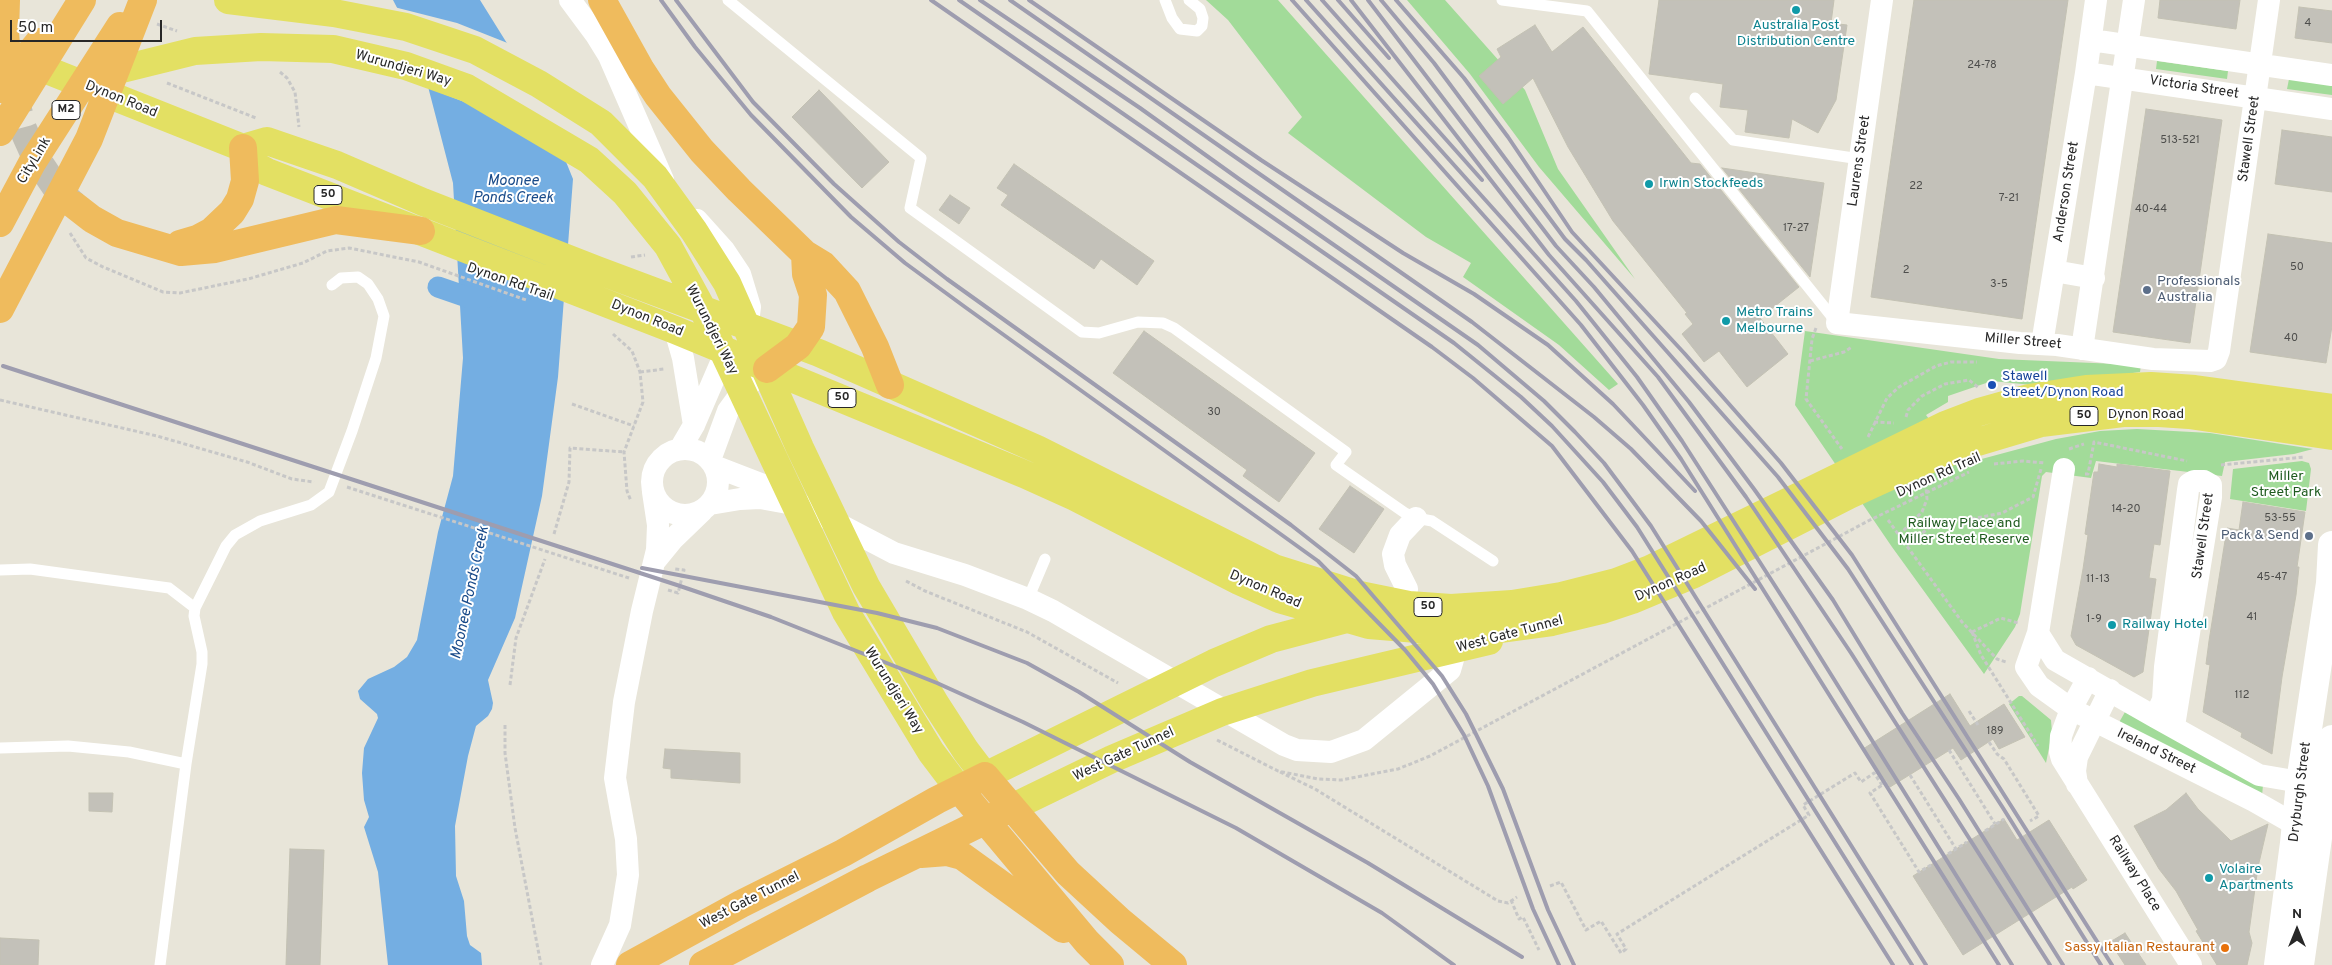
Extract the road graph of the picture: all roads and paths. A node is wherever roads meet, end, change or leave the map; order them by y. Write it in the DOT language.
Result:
graph roads {
  1 [pos="6,0"];
  2 [pos="74,0"];
  3 [pos="82,0"];
  4 [pos="138,0"];
  5 [pos="143,0"];
  6 [pos="228,0"];
  7 [pos="570,0"];
  8 [pos="602,0"];
  9 [pos="728,0"];
  10 [pos="1165,0"];
  11 [pos="1189,0"];
  12 [pos="1502,0"];
  13 [pos="1882,0"];
  14 [pos="2096,0"];
  15 [pos="2134,0"];
  16 [pos="2269,0"];
  17 [pos="2091,40"];
  18 [pos="2128,44"];
  19 [pos="2260,64"];
  20 [pos="3,70"];
  21 [pos="2086,72"];
  22 [pos="2332,75"];
  23 [pos="2121,78"];
  24 [pos="74,81"];
  25 [pos="1694,98"];
  26 [pos="2256,98"];
  27 [pos="2332,109"];
  28 [pos="0,132"];
  29 [pos="243,148"];
  30 [pos="1860,159"];
  31 [pos="74,205"];
  32 [pos="0,223"];
  33 [pos="421,231"];
  34 [pos="125,236"];
  35 [pos="806,254"];
  36 [pos="419,262"];
  37 [pos="2054,271"];
  38 [pos="2094,278"];
  39 [pos="332,285"];
  40 [pos="529,301"];
  41 [pos="1,309"];
  42 [pos="1827,324"];
  43 [pos="743,325"];
  44 [pos="1866,326"];
  45 [pos="675,330"];
  46 [pos="2042,344"];
  47 [pos="798,346"];
  48 [pos="2082,348"];
  49 [pos="726,351"];
  50 [pos="1810,361"];
  51 [pos="1979,362"];
  52 [pos="2210,362"];
  53 [pos="767,369"];
  54 [pos="890,384"];
  55 [pos="1984,386"];
  56 [pos="0,400"];
  57 [pos="572,404"];
  58 [pos="2332,408"];
  59 [pos="1897,422"];
  60 [pos="1905,423"];
  61 [pos="694,425"];
  62 [pos="634,426"];
  63 [pos="2332,436"];
  64 [pos="680,449"];
  65 [pos="624,452"];
  66 [pos="1845,454"];
  67 [pos="2306,457"];
  68 [pos="2196,462"];
  69 [pos="712,463"];
  70 [pos="2042,463"];
  71 [pos="2214,464"];
  72 [pos="1988,466"];
  73 [pos="2064,469"];
  74 [pos="1976,470"];
  75 [pos="2088,474"];
  76 [pos="333,484"];
  77 [pos="1926,486"];
  78 [pos="653,492"];
  79 [pos="708,506"];
  80 [pos="813,509"];
  81 [pos="1884,514"];
  82 [pos="1416,518"];
  83 [pos="1888,520"];
  84 [pos="554,534"];
  85 [pos="1899,535"];
  86 [pos="1907,545"];
  87 [pos="2332,545"];
  88 [pos="545,559"];
  89 [pos="1045,559"];
  90 [pos="655,561"];
  91 [pos="1493,561"];
  92 [pos="574,562"];
  93 [pos="0,570"];
  94 [pos="1406,589"];
  95 [pos="1028,599"];
  96 [pos="195,608"];
  97 [pos="1451,608"];
  98 [pos="1573,618"];
  99 [pos="1347,619"];
  100 [pos="1972,632"];
  101 [pos="2038,633"];
  102 [pos="2326,649"];
  103 [pos="1454,656"];
  104 [pos="2026,667"];
  105 [pos="2088,678"];
  106 [pos="510,685"];
  107 [pos="2110,690"];
  108 [pos="2071,709"];
  109 [pos="1969,711"];
  110 [pos="2094,721"];
  111 [pos="2165,721"];
  112 [pos="505,725"];
  113 [pos="1978,725"];
  114 [pos="2332,740"];
  115 [pos="1989,742"];
  116 [pos="0,748"];
  117 [pos="1949,750"];
  118 [pos="186,764"];
  119 [pos="1910,775"];
  120 [pos="985,776"];
  121 [pos="1887,782"];
  122 [pos="2300,782"];
  123 [pos="2077,784"];
  124 [pos="1882,785"];
  125 [pos="959,789"];
  126 [pos="1011,808"];
  127 [pos="2328,809"];
  128 [pos="2004,819"];
  129 [pos="984,820"];
  130 [pos="2030,821"];
  131 [pos="1995,824"];
  132 [pos="1985,831"];
  133 [pos="2316,836"];
  134 [pos="1967,842"];
  135 [pos="1956,849"];
  136 [pos="1948,854"];
  137 [pos="908,859"];
  138 [pos="1931,865"];
  139 [pos="1550,886"];
  140 [pos="1511,900"];
  141 [pos="2295,924"];
  142 [pos="1539,950"];
  143 [pos="1107,962"];
  144 [pos="160,965"];
  145 [pos="541,965"];
  146 [pos="602,965"];
  147 [pos="630,965"];
  148 [pos="703,965"];
  149 [pos="1172,965"];
  150 [pos="2191,965"];
  151 [pos="2278,965"];
  152 [pos="2300,965"];
  1 -- 20 [label="highway"];
  2 -- 20 [label="highway"];
  3 -- 28 [label="highway"];
  4 -- 32 [label="highway, CityLink / M2"];
  5 -- 41 [label="highway"];
  6 -- 120 [label="main road"];
  7 -- 43 [label="street"];
  8 -- 35 [label="highway"];
  9 -- 82 [label="lane"];
  10 -- 11 [label="lane"];
  12 -- 42 [label="lane"];
  13 -- 30 [label="street, Laurens Street"];
  14 -- 17 [label="street, Anderson Street"];
  15 -- 18 [label="street"];
  16 -- 19 [label="street, Stawell Street"];
  17 -- 18 [label="street"];
  17 -- 21 [label="street, Anderson Street"];
  18 -- 19 [label="street"];
  18 -- 23 [label="street"];
  19 -- 22 [label="street"];
  19 -- 26 [label="street, Stawell Street"];
  20 -- 24 [label="main road, Dynon Road / 50"];
  21 -- 23 [label="street, Victoria Street"];
  21 -- 37 [label="street, Anderson Street"];
  23 -- 26 [label="street, Victoria Street"];
  23 -- 38 [label="street"];
  24 -- 29 [label="main road, Dynon Road / 50"];
  24 -- 125 [label="main road, Wurundjeri Way"];
  25 -- 30 [label="lane"];
  26 -- 27 [label="street, Victoria Street"];
  26 -- 52 [label="street, Stawell Street"];
  29 -- 33 [label="main road, Dynon Road / 50"];
  29 -- 34 [label="highway"];
  29 -- 43 [label="main road, Dynon Road / 50"];
  30 -- 42 [label="street, Laurens Street"];
  31 -- 34 [label="highway"];
  33 -- 34 [label="highway"];
  33 -- 45 [label="main road, Dynon Road / 50"];
  35 -- 47 [label="highway"];
  35 -- 54 [label="highway"];
  36 -- 40 [label="path, Dynon Rd Trail"];
  37 -- 38 [label="street"];
  37 -- 46 [label="street, Anderson Street"];
  38 -- 48 [label="street"];
  39 -- 76 [label="lane"];
  42 -- 44 [label="street, Miller Street"];
  42 -- 50 [label="path"];
  43 -- 47 [label="main road, Dynon Road / 50"];
  43 -- 49 [label="main road"];
  44 -- 46 [label="street, Miller Street"];
  44 -- 50 [label="path"];
  45 -- 49 [label="main road, Dynon Road / 50"];
  45 -- 61 [label="street"];
  46 -- 48 [label="street, Miller Street"];
  47 -- 53 [label="highway"];
  47 -- 54 [label="main road, Dynon Road / 50"];
  48 -- 52 [label="street, Miller Street"];
  49 -- 53 [label="main road, Dynon Road / 50"];
  49 -- 61 [label="street"];
  50 -- 66 [label="path"];
  51 -- 59 [label="path"];
  53 -- 69 [label="street"];
  53 -- 99 [label="main road, Dynon Road / 50"];
  54 -- 97 [label="main road, Dynon Road / 50"];
  55 -- 60 [label="path"];
  56 -- 76 [label="path"];
  57 -- 62 [label="path"];
  58 -- 97 [label="main road, Dynon Road / 50"];
  61 -- 64 [label="street"];
  63 -- 98 [label="main road, Dynon Road / 50"];
  64 -- 69 [label="street"];
  64 -- 78 [label="street"];
  65 -- 84 [label="path"];
  67 -- 71 [label="path"];
  68 -- 75 [label="path"];
  69 -- 79 [label="street"];
  69 -- 80 [label="street"];
  70 -- 72 [label="path, Dynon Rd Trail"];
  70 -- 73 [label="path, Dynon Rd Trail"];
  70 -- 86 [label="path"];
  73 -- 101 [label="street"];
  74 -- 81 [label="path, Dynon Rd Trail"];
  76 -- 92 [label="path"];
  76 -- 96 [label="lane"];
  77 -- 85 [label="path"];
  78 -- 79 [label="street"];
  78 -- 90 [label="street"];
  79 -- 80 [label="street"];
  79 -- 90 [label="street"];
  80 -- 95 [label="street"];
  82 -- 91 [label="lane"];
  82 -- 94 [label="street"];
  83 -- 85 [label="path"];
  85 -- 86 [label="path"];
  86 -- 100 [label="path"];
  87 -- 102 [label="street, Dryburgh Street"];
  88 -- 106 [label="path"];
  89 -- 95 [label="lane"];
  90 -- 146 [label="street"];
  93 -- 96 [label="lane"];
  95 -- 103 [label="street"];
  96 -- 118 [label="lane"];
  97 -- 99 [label="main road, West Gate Tunnel"];
  98 -- 99 [label="main road, Dynon Road / 50"];
  98 -- 126 [label="main road, West Gate Tunnel"];
  99 -- 120 [label="main road, West Gate Tunnel"];
  100 -- 101 [label="path"];
  100 -- 104 [label="path"];
  101 -- 104 [label="street"];
  101 -- 105 [label="street, Ireland Street"];
  102 -- 122 [label="street, Dryburgh Street"];
  104 -- 108 [label="street, Ireland Street"];
  105 -- 107 [label="street, Ireland Street"];
  105 -- 108 [label="street, Railway Place"];
  107 -- 110 [label="street"];
  107 -- 111 [label="street, Ireland Street"];
  108 -- 110 [label="street, Ireland Street"];
  108 -- 123 [label="street, Railway Place"];
  109 -- 113 [label="path"];
  110 -- 123 [label="street"];
  110 -- 133 [label="street, Ireland Street"];
  111 -- 111 [label="street, Stawell Street"];
  111 -- 122 [label="street, Ireland Street"];
  112 -- 145 [label="path"];
  114 -- 127 [label="street, Dryburgh Street"];
  115 -- 130 [label="path"];
  116 -- 118 [label="lane"];
  117 -- 131 [label="path"];
  118 -- 144 [label="lane"];
  119 -- 135 [label="path"];
  120 -- 125 [label="highway, West Gate Tunnel"];
  120 -- 126 [label="highway"];
  121 -- 124 [label="path"];
  122 -- 133 [label="street, Dryburgh Street"];
  123 -- 150 [label="street, Railway Place"];
  124 -- 138 [label="path"];
  124 -- 139 [label="path"];
  125 -- 129 [label="highway, Wurundjeri Way"];
  125 -- 147 [label="highway, West Gate Tunnel"];
  126 -- 129 [label="highway, West Gate Tunnel"];
  126 -- 149 [label="highway"];
  127 -- 133 [label="street, Dryburgh Street"];
  128 -- 131 [label="path"];
  129 -- 137 [label="highway, West Gate Tunnel"];
  129 -- 143 [label="highway, Wurundjeri Way"];
  131 -- 132 [label="path"];
  133 -- 141 [label="street, Dryburgh Street"];
  134 -- 135 [label="path"];
  135 -- 136 [label="path"];
  137 -- 143 [label="highway"];
  137 -- 148 [label="highway, West Gate Tunnel"];
  140 -- 142 [label="path"];
  141 -- 151 [label="street, Dryburgh Street"];
  141 -- 152 [label="street, Dryburgh Street"];
}
